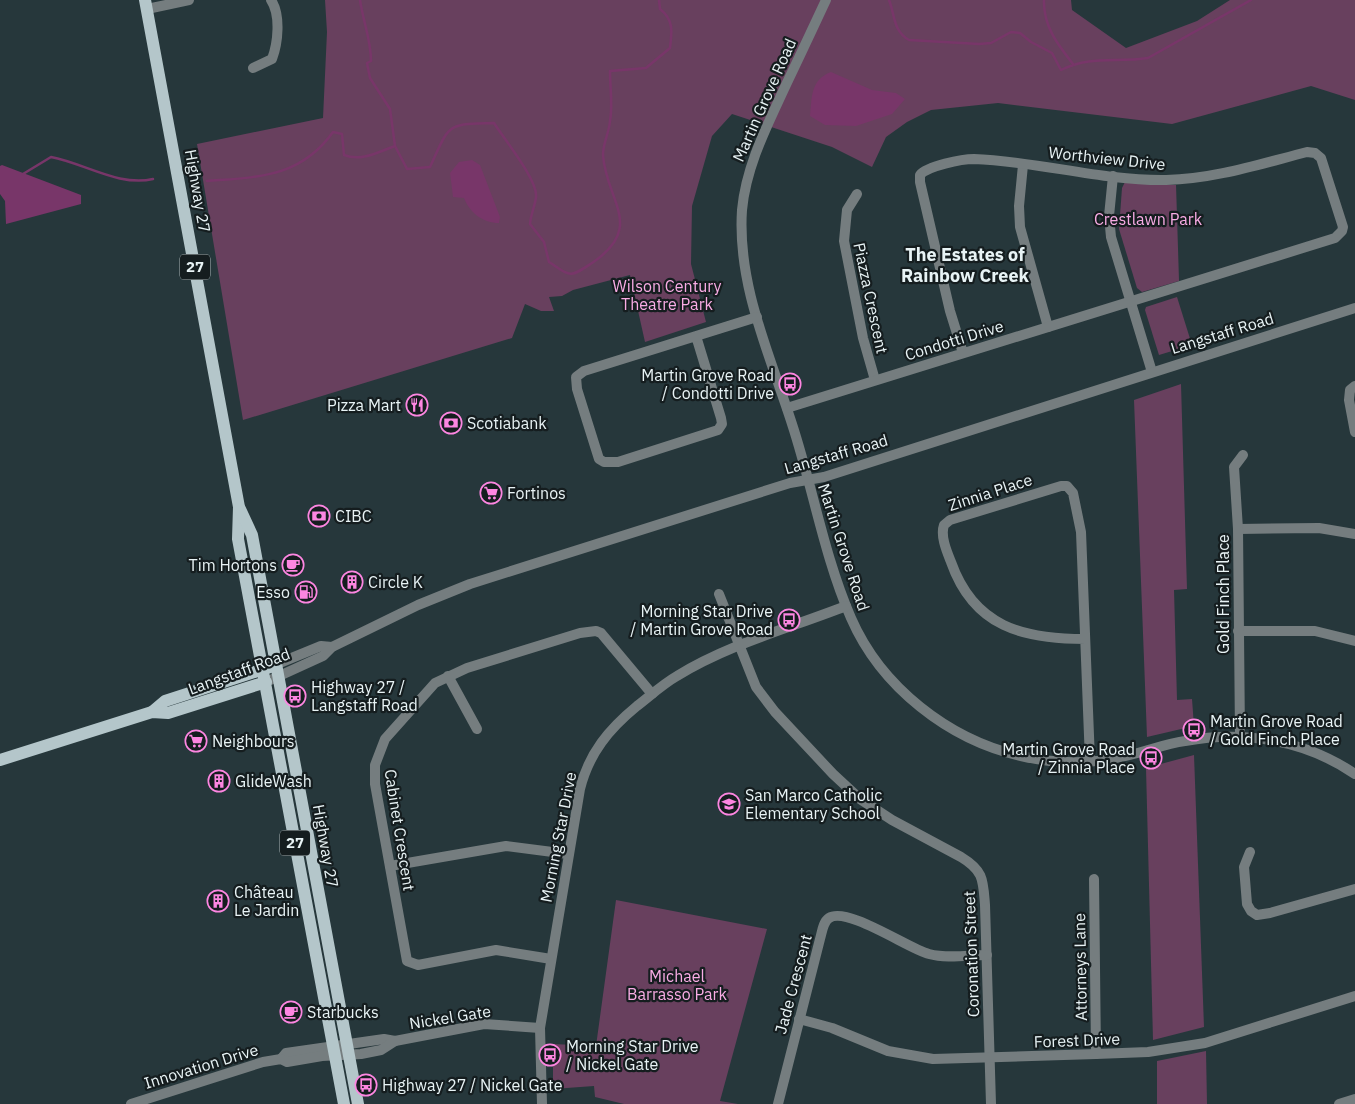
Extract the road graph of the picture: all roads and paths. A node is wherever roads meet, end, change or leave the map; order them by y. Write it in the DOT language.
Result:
graph roads {
  1 [pos="190,0"];
  2 [pos="271,0"];
  3 [pos="826,0"];
  4 [pos="146,4"];
  5 [pos="253,68"];
  6 [pos="1023,165"];
  7 [pos="1113,176"];
  8 [pos="857,194"];
  9 [pos="1130,301"];
  10 [pos="1355,308"];
  11 [pos="757,317"];
  12 [pos="1048,327"];
  13 [pos="696,336"];
  14 [pos="963,353"];
  15 [pos="1152,372"];
  16 [pos="875,380"];
  17 [pos="1355,386"];
  18 [pos="787,408"];
  19 [pos="1355,432"];
  20 [pos="1243,455"];
  21 [pos="807,480"];
  22 [pos="239,507"];
  23 [pos="1238,529"];
  24 [pos="1355,534"];
  25 [pos="719,594"];
  26 [pos="846,606"];
  27 [pos="1238,631"];
  28 [pos="1085,639"];
  29 [pos="1355,640"];
  30 [pos="740,646"];
  31 [pos="262,669"];
  32 [pos="278,670"];
  33 [pos="448,676"];
  34 [pos="266,682"];
  35 [pos="652,694"];
  36 [pos="152,712"];
  37 [pos="476,729"];
  38 [pos="1240,737"];
  39 [pos="0,760"];
  40 [pos="1090,761"];
  41 [pos="1355,774"];
  42 [pos="1250,852"];
  43 [pos="568,854"];
  44 [pos="390,866"];
  45 [pos="1094,879"];
  46 [pos="1355,889"];
  47 [pos="986,955"];
  48 [pos="551,959"];
  49 [pos="1355,996"];
  50 [pos="799,1019"];
  51 [pos="540,1028"];
  52 [pos="334,1050"];
  53 [pos="348,1050"];
  54 [pos="1096,1054"];
  55 [pos="990,1058"];
  56 [pos="1355,1099"];
  57 [pos="131,1104"];
  58 [pos="344,1104"];
  59 [pos="358,1104"];
  60 [pos="542,1104"];
  61 [pos="778,1104"];
  62 [pos="991,1104"];
  63 [pos="1338,1104"];
  1 -- 4 [label="street"];
  2 -- 5 [label="street"];
  3 -- 11 [label="street, Martin Grove Road"];
  4 -- 22 [label="main road, Highway 27 / 27"];
  6 -- 7 [label="street, Worthview Drive"];
  6 -- 12 [label="street"];
  6 -- 14 [label="street, Worthview Drive"];
  7 -- 9 [label="street"];
  7 -- 9 [label="street, Worthview Drive"];
  8 -- 16 [label="street, Piazza Crescent"];
  9 -- 12 [label="street, Condotti Drive"];
  9 -- 15 [label="street"];
  10 -- 15 [label="street, Langstaff Road"];
  11 -- 13 [label="street"];
  11 -- 18 [label="street, Martin Grove Road"];
  12 -- 14 [label="street, Condotti Drive"];
  13 -- 13 [label="street"];
  14 -- 16 [label="street, Condotti Drive"];
  15 -- 21 [label="street, Langstaff Road"];
  16 -- 18 [label="street, Condotti Drive"];
  17 -- 19 [label="street"];
  18 -- 21 [label="street, Martin Grove Road"];
  20 -- 23 [label="street, Gold Finch Place"];
  21 -- 26 [label="street, Martin Grove Road"];
  21 -- 32 [label="street, Langstaff Road"];
  22 -- 31 [label="main road, Highway 27 / 27"];
  22 -- 32 [label="main road, Highway 27 / 27"];
  23 -- 24 [label="street"];
  23 -- 27 [label="street, Gold Finch Place"];
  25 -- 30 [label="street, Coronation Street"];
  26 -- 30 [label="street, Morning Star Drive"];
  26 -- 40 [label="street, Martin Grove Road"];
  27 -- 29 [label="street"];
  27 -- 38 [label="street, Gold Finch Place"];
  28 -- 28 [label="street, Zinnia Place"];
  28 -- 40 [label="street, Zinnia Place"];
  30 -- 35 [label="street, Morning Star Drive"];
  30 -- 47 [label="street, Coronation Street"];
  31 -- 32 [label="main road, Langstaff Road"];
  31 -- 34 [label="main road, Highway 27 / 27"];
  31 -- 36 [label="main road, Langstaff Road"];
  32 -- 34 [label="street, Langstaff Road"];
  32 -- 53 [label="main road, Highway 27 / 27"];
  33 -- 35 [label="street, Cabinet Crescent"];
  33 -- 37 [label="street"];
  33 -- 44 [label="street, Cabinet Crescent"];
  34 -- 36 [label="main road, Langstaff Road"];
  34 -- 52 [label="main road, Highway 27 / 27"];
  35 -- 43 [label="street, Morning Star Drive"];
  36 -- 39 [label="main road, Langstaff Road"];
  38 -- 40 [label="street, Martin Grove Road"];
  38 -- 41 [label="street, Martin Grove Road"];
  42 -- 46 [label="street"];
  43 -- 44 [label="street"];
  43 -- 48 [label="street, Morning Star Drive"];
  44 -- 48 [label="street, Cabinet Crescent"];
  45 -- 54 [label="street, Attorneys Lane"];
  47 -- 50 [label="street, Jade Crescent"];
  47 -- 55 [label="street, Coronation Street"];
  48 -- 51 [label="street, Morning Star Drive"];
  49 -- 54 [label="street, Forest Drive"];
  50 -- 55 [label="street, Forest Drive"];
  50 -- 61 [label="street, Jade Crescent"];
  51 -- 53 [label="street, Nickel Gate"];
  51 -- 60 [label="street, Morning Star Drive"];
  52 -- 53 [label="street, Innovation Drive"];
  52 -- 57 [label="street, Innovation Drive"];
  52 -- 58 [label="main road, Highway 27 / 27"];
  53 -- 59 [label="main road, Highway 27 / 27"];
  54 -- 55 [label="street, Forest Drive"];
  55 -- 62 [label="street, Coronation Street"];
  56 -- 63 [label="street"];
}
